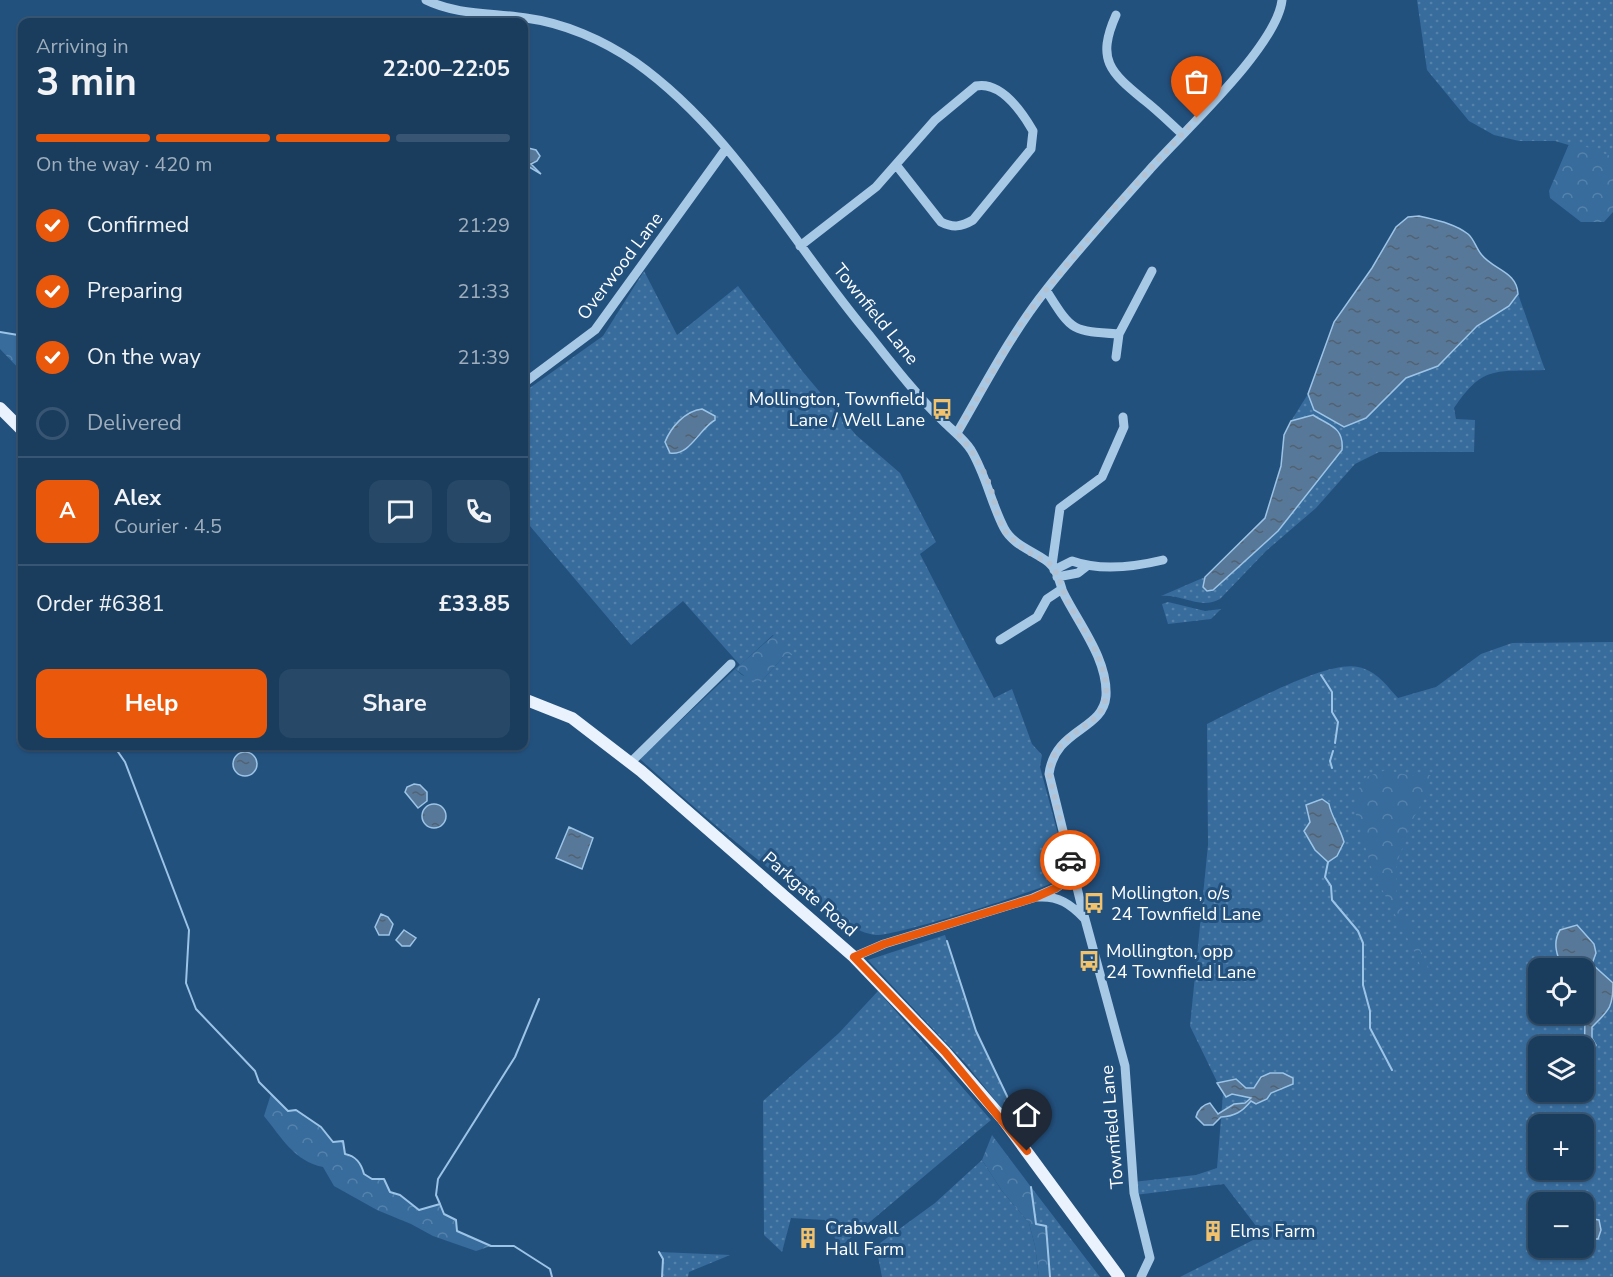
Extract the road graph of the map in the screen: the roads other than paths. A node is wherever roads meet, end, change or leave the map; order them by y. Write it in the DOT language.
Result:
graph roads {
  1 [pos="426,0"];
  2 [pos="1282,0"];
  3 [pos="1116,15"];
  4 [pos="1182,134"];
  5 [pos="725,150"];
  6 [pos="897,166"];
  7 [pos="800,246"];
  8 [pos="1152,271"];
  9 [pos="1046,290"];
  10 [pos="1119,334"];
  11 [pos="1116,357"];
  12 [pos="528,380"];
  13 [pos="0,408"];
  14 [pos="1123,417"];
  15 [pos="18,426"];
  16 [pos="957,433"];
  17 [pos="1163,560"];
  18 [pos="1054,571"];
  19 [pos="1062,589"];
  20 [pos="1000,640"];
  21 [pos="730,664"];
  22 [pos="528,701"];
  23 [pos="630,763"];
  24 [pos="1074,876"];
  25 [pos="1034,898"];
  26 [pos="1084,918"];
  27 [pos="854,957"];
  28 [pos="1119,1277"];
  29 [pos="1141,1277"];
  1 -- 5 [label="street, Townfield Lane"];
  2 -- 4 [label="street"];
  3 -- 4 [label="street"];
  4 -- 9 [label="street"];
  5 -- 7 [label="street, Townfield Lane"];
  5 -- 12 [label="street, Overwood Lane"];
  6 -- 6 [label="street"];
  6 -- 7 [label="street"];
  7 -- 16 [label="street, Townfield Lane"];
  8 -- 10 [label="street"];
  9 -- 10 [label="street"];
  9 -- 16 [label="street"];
  10 -- 11 [label="street"];
  13 -- 15 [label="main road"];
  14 -- 18 [label="street"];
  16 -- 18 [label="street, Townfield Lane"];
  17 -- 18 [label="street"];
  18 -- 19 [label="street, Townfield Lane"];
  19 -- 20 [label="street"];
  19 -- 24 [label="street, Townfield Lane"];
  21 -- 23 [label="street"];
  22 -- 23 [label="main road, Parkgate Road"];
  23 -- 27 [label="main road, Parkgate Road"];
  24 -- 25 [label="street"];
  24 -- 26 [label="street, Townfield Lane"];
  25 -- 26 [label="street"];
  25 -- 27 [label="street"];
  26 -- 29 [label="street, Townfield Lane"];
  27 -- 28 [label="main road, Parkgate Road"];
}
